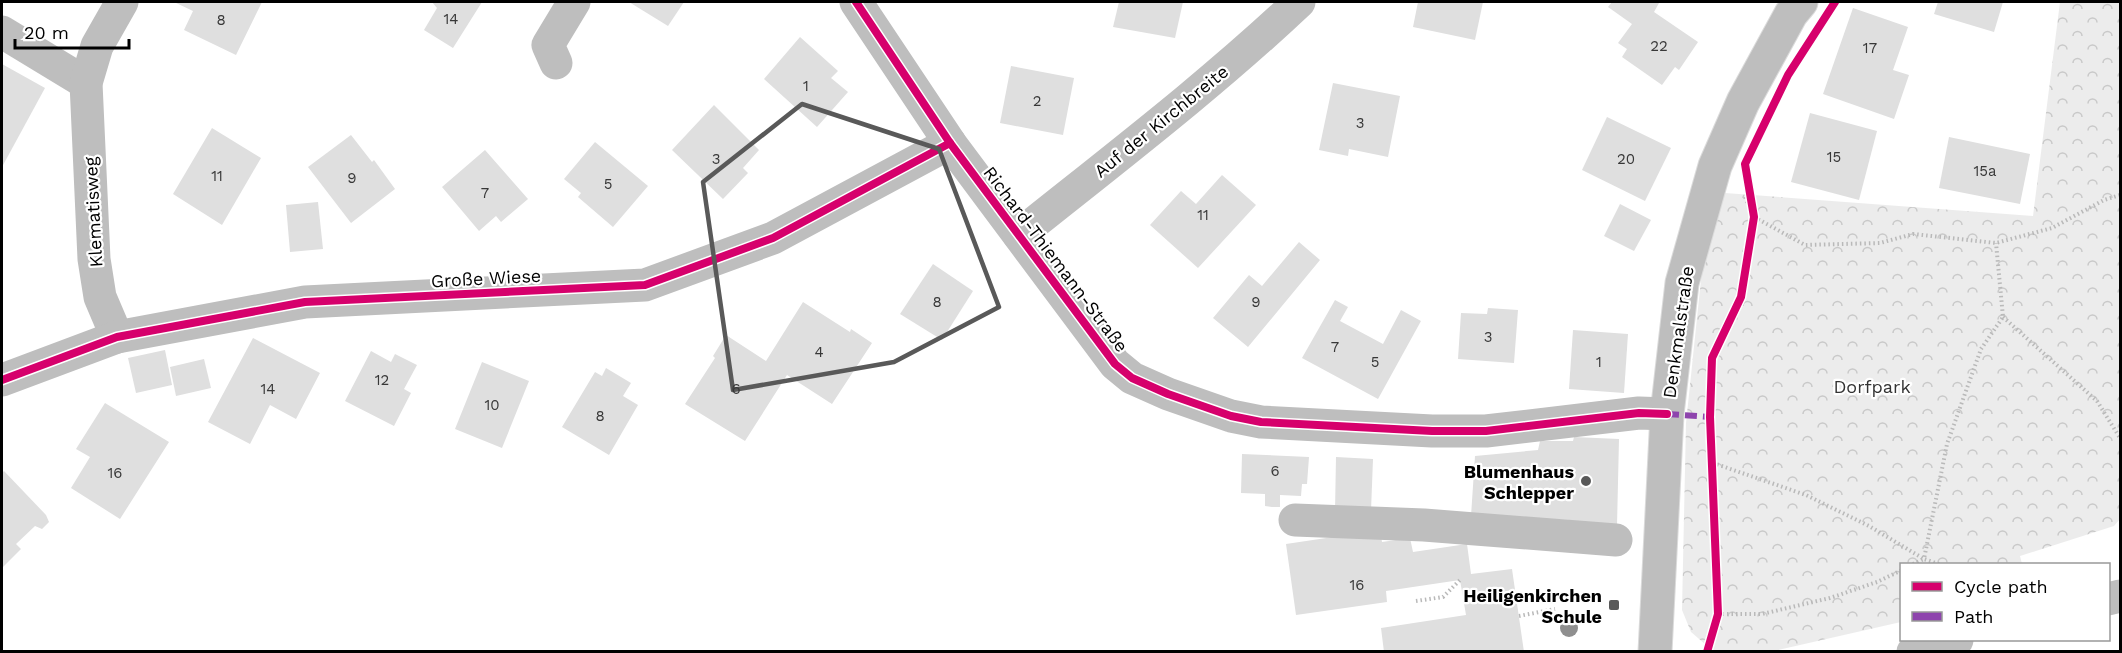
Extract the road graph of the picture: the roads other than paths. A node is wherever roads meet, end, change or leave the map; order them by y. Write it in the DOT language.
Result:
graph roads {
  1 [pos="122,2"];
  2 [pos="574,2"];
  3 [pos="856,2"];
  4 [pos="1299,2"];
  5 [pos="1801,2"];
  6 [pos="2,32"];
  7 [pos="556,63"];
  8 [pos="86,83"];
  9 [pos="950,143"];
  10 [pos="1019,235"];
  11 [pos="117,337"];
  12 [pos="2,380"];
  13 [pos="1667,414"];
  14 [pos="1295,520"];
  15 [pos="1616,540"];
  16 [pos="1950,641"];
  17 [pos="1655,651"];
  18 [pos="1913,651"];
  1 -- 8 [label="street, Klematisweg"];
  2 -- 7 [label="street"];
  3 -- 9 [label="street, Richard-Thiemann-Straße"];
  4 -- 10 [label="street, Auf der Kirchbreite"];
  5 -- 13 [label="street, Denkmalstraße"];
  6 -- 8 [label="street"];
  8 -- 11 [label="street, Klematisweg"];
  9 -- 10 [label="street, Richard-Thiemann-Straße"];
  9 -- 11 [label="street, Große Wiese"];
  10 -- 13 [label="street, Richard-Thiemann-Straße"];
  11 -- 12 [label="street, Große Wiese"];
  13 -- 17 [label="street, Denkmalstraße"];
  14 -- 15 [label="street"];
  16 -- 18 [label="street"];
}
